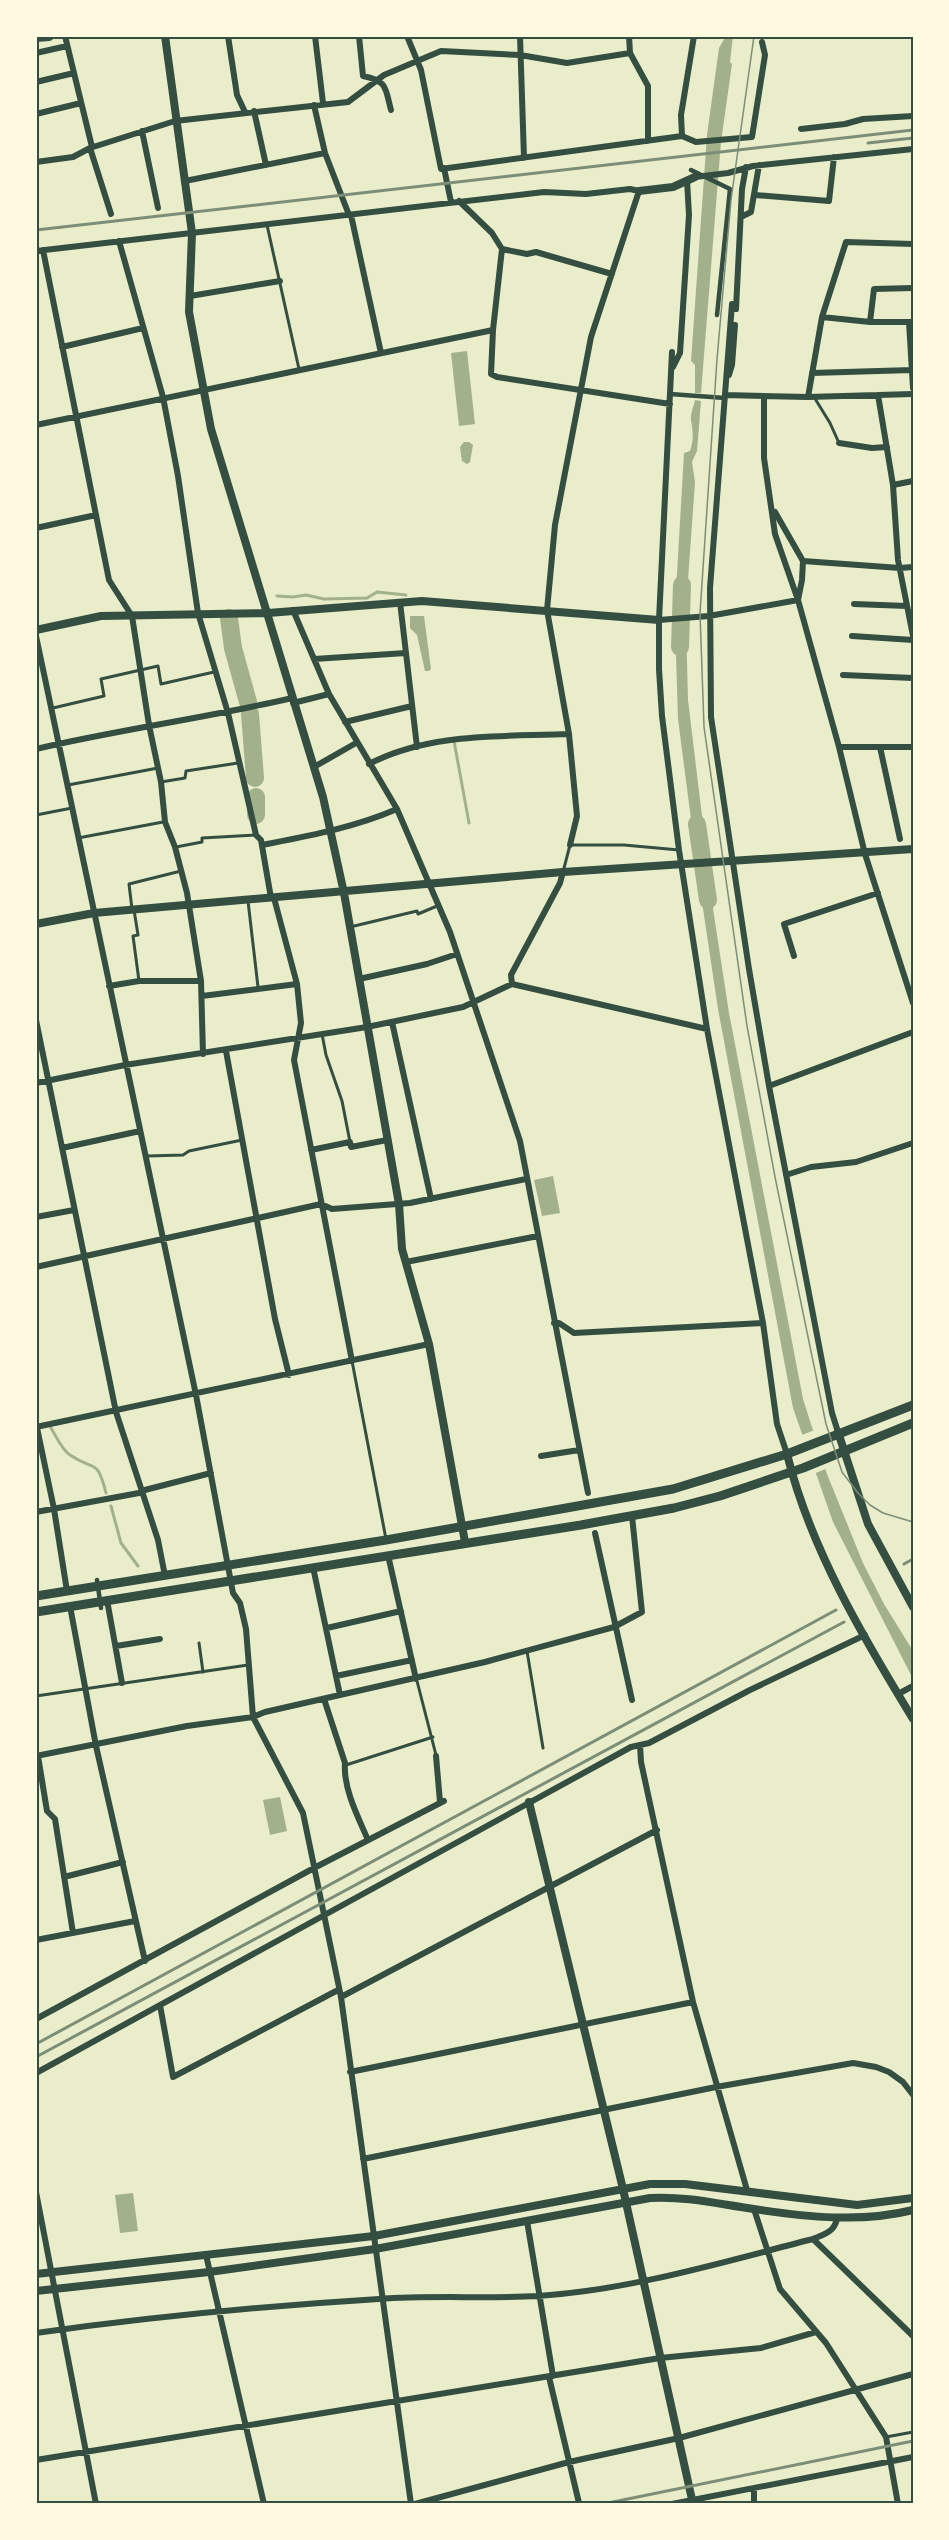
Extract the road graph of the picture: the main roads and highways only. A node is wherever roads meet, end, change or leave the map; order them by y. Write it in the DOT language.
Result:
graph roads {
  1 [pos="49,36"];
  2 [pos="36,37"];
  3 [pos="913,1405"];
  4 [pos="913,1423"];
  5 [pos="36,1596"];
  6 [pos="36,1612"];
  1 -- 2 [label="highway"];
  3 -- 5 [label="highway"];
  4 -- 6 [label="highway"];
}
